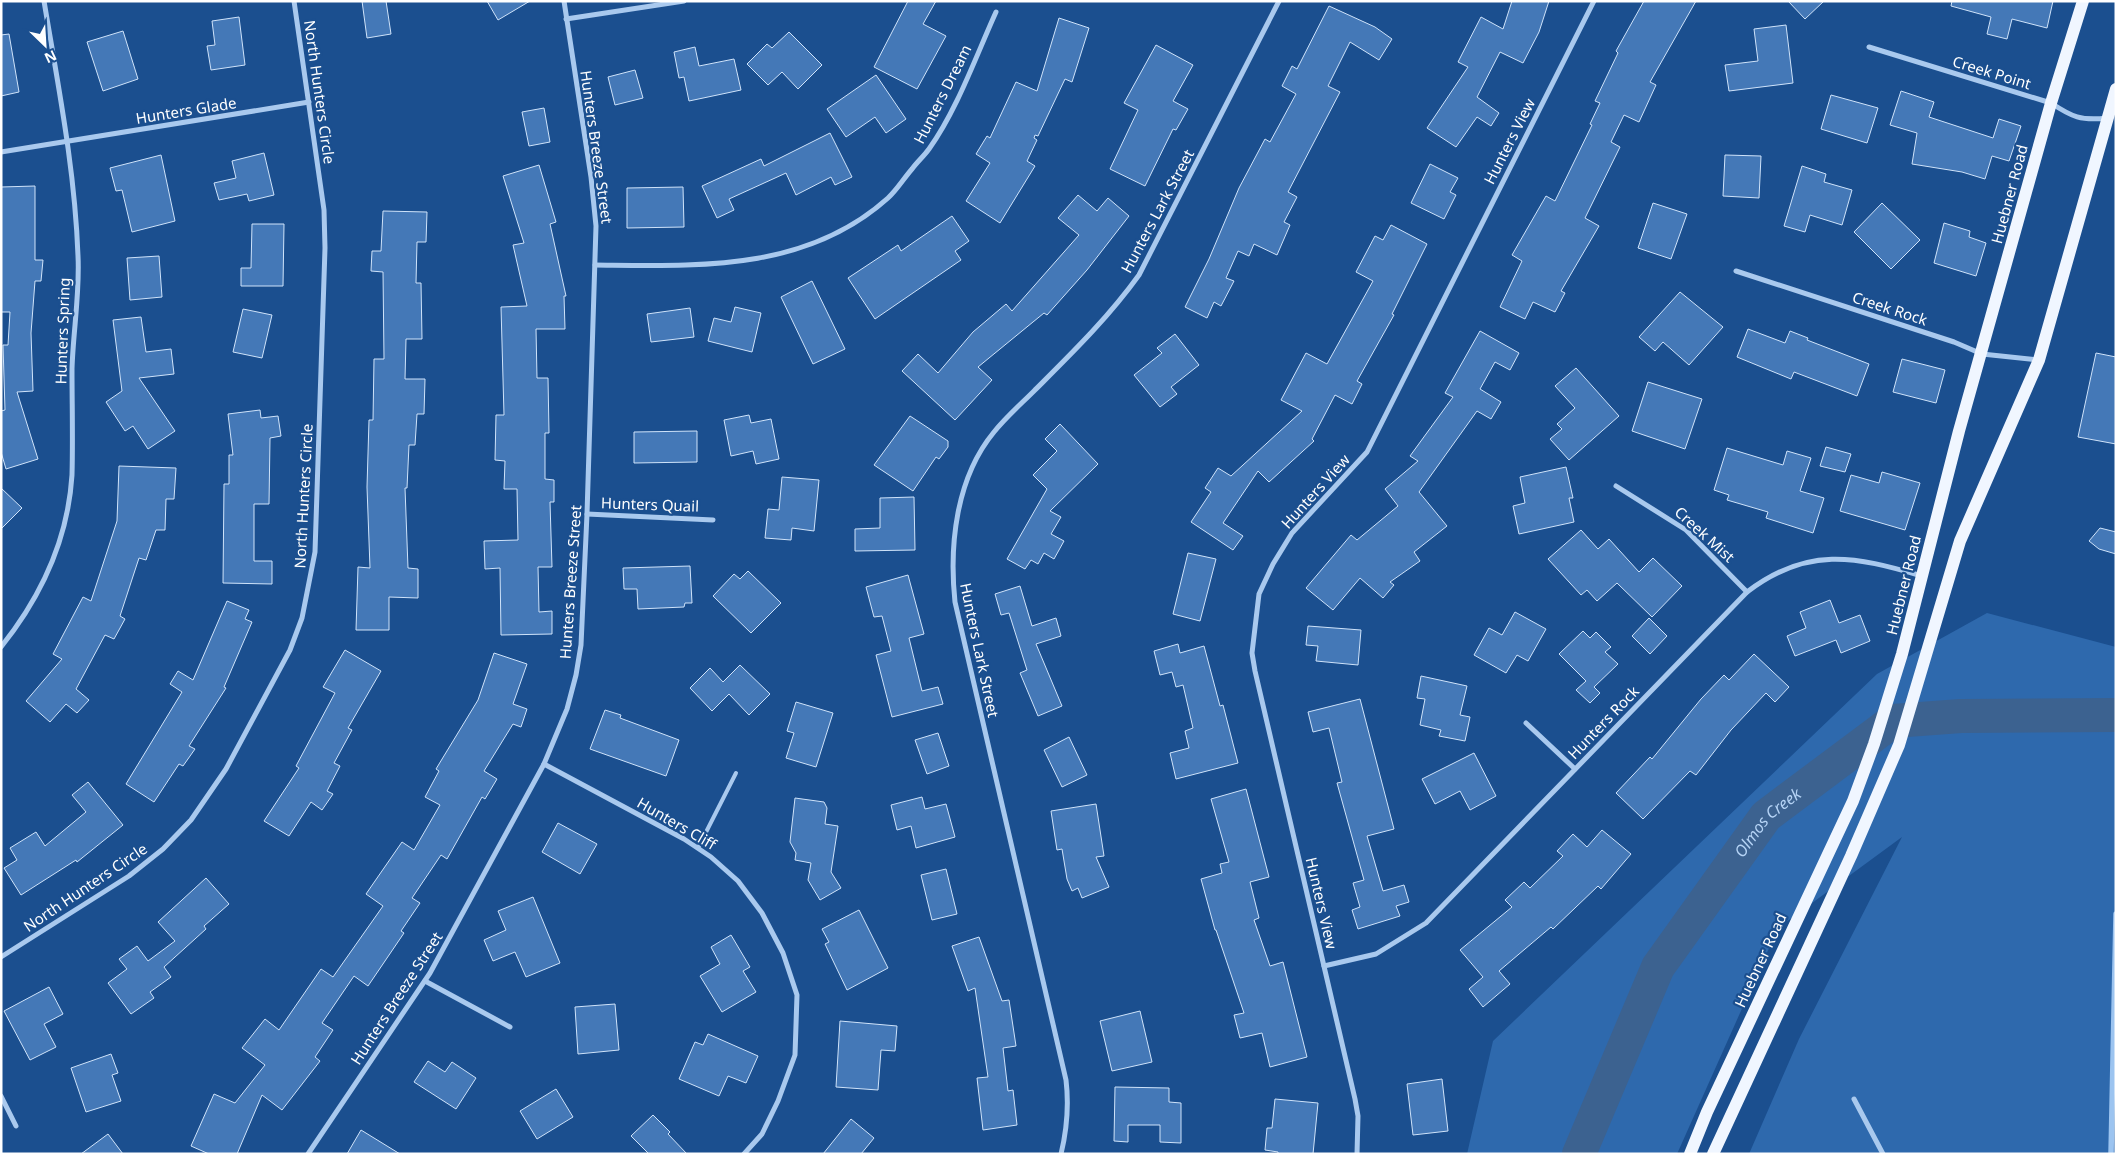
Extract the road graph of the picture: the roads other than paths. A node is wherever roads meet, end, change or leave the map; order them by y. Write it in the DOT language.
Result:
graph roads {
  1 [pos="44,1"];
  2 [pos="294,1"];
  3 [pos="564,1"];
  4 [pos="684,1"];
  5 [pos="1279,1"];
  6 [pos="1594,1"];
  7 [pos="2083,1"];
  8 [pos="996,12"];
  9 [pos="566,19"];
  10 [pos="1869,47"];
  11 [pos="2116,89"];
  12 [pos="309,102"];
  13 [pos="2051,103"];
  14 [pos="2107,118"];
  15 [pos="67,142"];
  16 [pos="1,152"];
  17 [pos="595,265"];
  18 [pos="1736,271"];
  19 [pos="1982,354"];
  20 [pos="2039,360"];
  21 [pos="1616,486"];
  22 [pos="587,514"];
  23 [pos="713,520"];
  24 [pos="1923,576"];
  25 [pos="1747,592"];
  26 [pos="1,647"];
  27 [pos="1526,723"];
  28 [pos="544,764"];
  29 [pos="1574,769"];
  30 [pos="736,773"];
  31 [pos="698,848"];
  32 [pos="1,957"];
  33 [pos="1324,966"];
  34 [pos="425,981"];
  35 [pos="510,1027"];
  36 [pos="1,1096"];
  37 [pos="1854,1099"];
  38 [pos="16,1126"];
  39 [pos="308,1154"];
  40 [pos="744,1154"];
  41 [pos="1061,1154"];
  42 [pos="1357,1154"];
  43 [pos="1690,1154"];
  44 [pos="1713,1154"];
  45 [pos="1882,1154"];
  1 -- 15 [label="street, Hunters Spring"];
  2 -- 12 [label="street, North Hunters Circle"];
  3 -- 9 [label="street, Hunters Breeze Street"];
  4 -- 9 [label="street"];
  5 -- 41 [label="street, Hunters Lark Street"];
  6 -- 33 [label="street, Hunters View"];
  7 -- 13 [label="main road, Huebner Road"];
  8 -- 17 [label="street, Hunters Dream"];
  9 -- 17 [label="street, Hunters Breeze Street"];
  10 -- 13 [label="street, Creek Point"];
  11 -- 14 [label="main road"];
  12 -- 15 [label="street, Hunters Glade"];
  12 -- 32 [label="street, North Hunters Circle"];
  13 -- 14 [label="street, Creek Point"];
  13 -- 19 [label="main road, Huebner Road"];
  14 -- 20 [label="main road"];
  15 -- 16 [label="street, Hunters Glade"];
  15 -- 26 [label="street, Hunters Spring"];
  17 -- 22 [label="street, Hunters Breeze Street"];
  18 -- 19 [label="street, Creek Rock"];
  19 -- 20 [label="street, Creek Rock"];
  19 -- 24 [label="main road, Huebner Road"];
  20 -- 44 [label="main road"];
  21 -- 25 [label="street, Creek Mist"];
  22 -- 23 [label="street, Hunters Quail"];
  22 -- 28 [label="street, Hunters Breeze Street"];
  24 -- 25 [label="street, Hunters Rock"];
  24 -- 43 [label="main road, Huebner Road"];
  25 -- 29 [label="street, Hunters Rock"];
  27 -- 29 [label="street"];
  28 -- 31 [label="street, Hunters Cliff"];
  28 -- 34 [label="street, Hunters Breeze Street"];
  29 -- 33 [label="street, Hunters Rock"];
  30 -- 31 [label="lane"];
  31 -- 40 [label="street, Hunters Cliff"];
  33 -- 42 [label="street, Hunters View"];
  34 -- 35 [label="street"];
  34 -- 39 [label="street, Hunters Breeze Street"];
  36 -- 38 [label="street"];
  37 -- 45 [label="street"];
}
